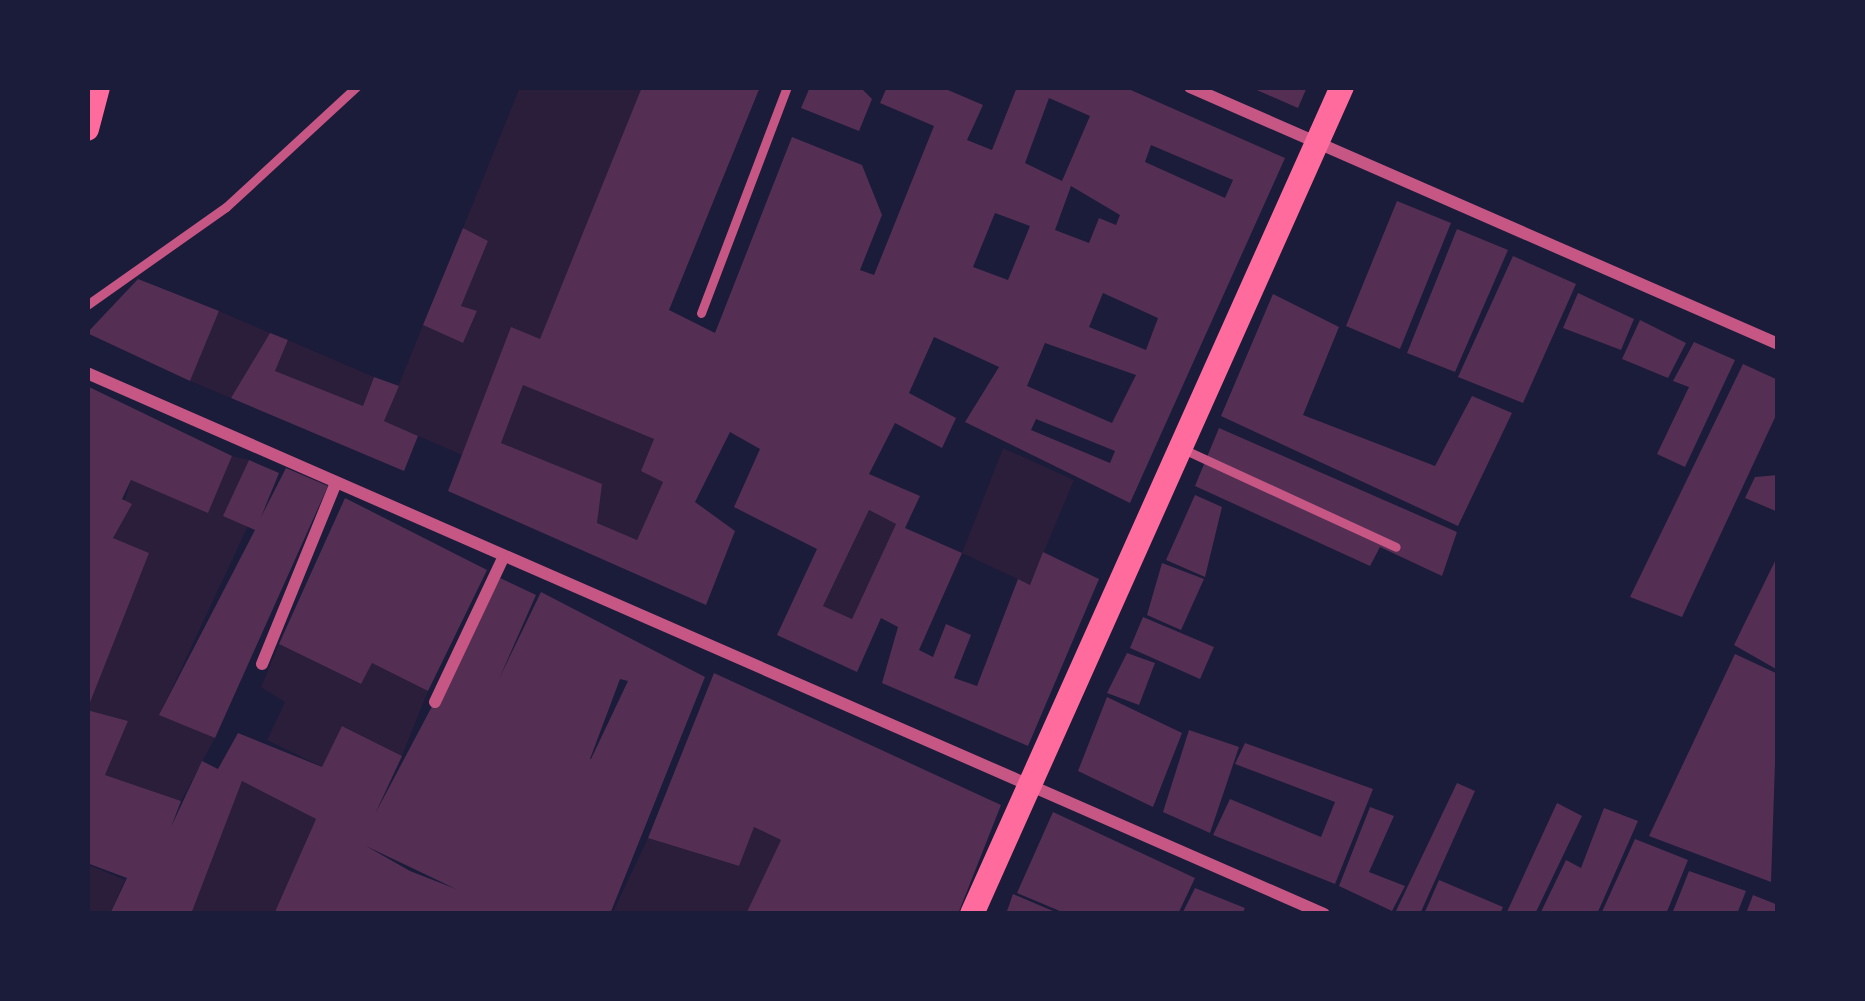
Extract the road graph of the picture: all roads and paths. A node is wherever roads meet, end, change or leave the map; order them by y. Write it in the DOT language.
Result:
graph roads {
  1 [pos="98,87"];
  2 [pos="356,87"];
  3 [pos="787,87"];
  4 [pos="1190,87"];
  5 [pos="1342,87"];
  6 [pos="87,129"];
  7 [pos="1317,142"];
  8 [pos="87,304"];
  9 [pos="700,313"];
  10 [pos="1778,344"];
  11 [pos="87,373"];
  12 [pos="1179,447"];
  13 [pos="336,483"];
  14 [pos="1396,547"];
  15 [pos="503,558"];
  16 [pos="262,664"];
  17 [pos="435,702"];
  18 [pos="1025,790"];
  19 [pos="972,914"];
  20 [pos="1324,914"];
  1 -- 6 [label="main road"];
  2 -- 8 [label="lane"];
  3 -- 9 [label="lane"];
  4 -- 7 [label="street"];
  5 -- 7 [label="main road"];
  7 -- 10 [label="street"];
  7 -- 12 [label="main road"];
  11 -- 13 [label="street"];
  12 -- 14 [label="lane"];
  12 -- 18 [label="main road"];
  13 -- 15 [label="street"];
  13 -- 16 [label="street"];
  15 -- 17 [label="street"];
  15 -- 18 [label="street"];
  18 -- 19 [label="main road"];
  18 -- 20 [label="street"];
}
